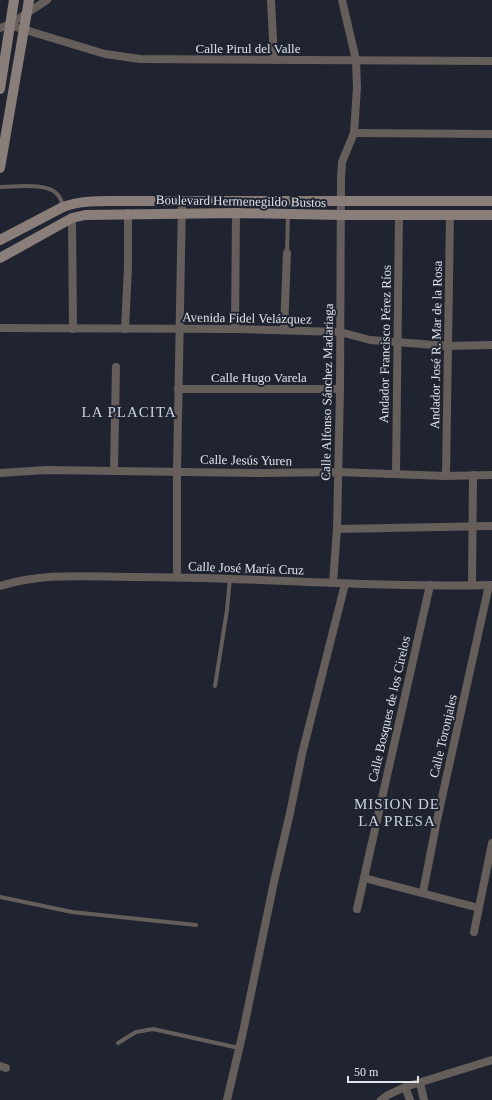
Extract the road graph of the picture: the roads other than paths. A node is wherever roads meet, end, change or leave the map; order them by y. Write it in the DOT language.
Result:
graph roads {
  1 [pos="14,0"];
  2 [pos="29,0"];
  3 [pos="47,0"];
  4 [pos="271,0"];
  5 [pos="342,0"];
  6 [pos="26,14"];
  7 [pos="5,27"];
  8 [pos="24,29"];
  9 [pos="274,60"];
  10 [pos="356,60"];
  11 [pos="492,61"];
  12 [pos="0,89"];
  13 [pos="354,133"];
  14 [pos="492,134"];
  15 [pos="0,168"];
  16 [pos="0,187"];
  17 [pos="341,200"];
  18 [pos="182,201"];
  19 [pos="468,201"];
  20 [pos="492,201"];
  21 [pos="63,207"];
  22 [pos="128,213"];
  23 [pos="181,213"];
  24 [pos="236,213"];
  25 [pos="288,214"];
  26 [pos="468,214"];
  27 [pos="341,215"];
  28 [pos="399,215"];
  29 [pos="450,215"];
  30 [pos="492,215"];
  31 [pos="72,218"];
  32 [pos="0,240"];
  33 [pos="287,253"];
  34 [pos="0,258"];
  35 [pos="0,328"];
  36 [pos="73,329"];
  37 [pos="125,329"];
  38 [pos="180,329"];
  39 [pos="235,329"];
  40 [pos="284,330"];
  41 [pos="340,332"];
  42 [pos="398,342"];
  43 [pos="492,345"];
  44 [pos="448,346"];
  45 [pos="116,367"];
  46 [pos="178,389"];
  47 [pos="340,390"];
  48 [pos="114,470"];
  49 [pos="177,471"];
  50 [pos="338,472"];
  51 [pos="0,473"];
  52 [pos="396,474"];
  53 [pos="473,475"];
  54 [pos="492,475"];
  55 [pos="446,476"];
  56 [pos="473,526"];
  57 [pos="492,526"];
  58 [pos="336,529"];
  59 [pos="177,577"];
  60 [pos="230,578"];
  61 [pos="333,583"];
  62 [pos="345,584"];
  63 [pos="430,585"];
  64 [pos="472,585"];
  65 [pos="491,585"];
  66 [pos="0,586"];
  67 [pos="215,686"];
  68 [pos="492,844"];
  69 [pos="364,878"];
  70 [pos="422,892"];
  71 [pos="0,897"];
  72 [pos="479,908"];
  73 [pos="357,909"];
  74 [pos="196,924"];
  75 [pos="474,932"];
  76 [pos="118,1043"];
  77 [pos="240,1048"];
  78 [pos="492,1060"];
  79 [pos="420,1083"];
  80 [pos="405,1087"];
  81 [pos="227,1100"];
  82 [pos="381,1100"];
  83 [pos="410,1100"];
  84 [pos="424,1100"];
  1 -- 7 [label="street"];
  2 -- 6 [label="street"];
  3 -- 6 [label="street"];
  4 -- 9 [label="street"];
  5 -- 10 [label="street, Calle Alfonso Sánchez Madariaga"];
  6 -- 7 [label="street"];
  6 -- 8 [label="street"];
  7 -- 8 [label="street, Calle Pirul del Valle"];
  7 -- 12 [label="street"];
  8 -- 9 [label="street, Calle Pirul del Valle"];
  8 -- 15 [label="street"];
  9 -- 10 [label="street, Calle Pirul del Valle"];
  10 -- 11 [label="street, Calle Pirul del Valle"];
  10 -- 13 [label="street, Calle Alfonso Sánchez Madariaga"];
  13 -- 14 [label="street"];
  13 -- 17 [label="street, Calle Alfonso Sánchez Madariaga"];
  16 -- 21 [label="lane"];
  17 -- 18 [label="street, Boulevard Hermenegildo Bustos"];
  17 -- 19 [label="street, Boulevard Hermenegildo Bustos"];
  17 -- 27 [label="street, Calle Alfonso Sánchez Madariaga"];
  18 -- 21 [label="street, Boulevard Hermenegildo Bustos"];
  18 -- 23 [label="street"];
  19 -- 20 [label="street, Boulevard Hermenegildo Bustos"];
  19 -- 26 [label="street"];
  21 -- 32 [label="street, Boulevard Hermenegildo Bustos"];
  22 -- 23 [label="street, Boulevard Hermenegildo Bustos"];
  22 -- 31 [label="street, Boulevard Hermenegildo Bustos"];
  22 -- 37 [label="street"];
  23 -- 24 [label="street, Boulevard Hermenegildo Bustos"];
  23 -- 38 [label="street"];
  24 -- 25 [label="street, Boulevard Hermenegildo Bustos"];
  24 -- 39 [label="street"];
  25 -- 27 [label="street, Boulevard Hermenegildo Bustos"];
  25 -- 33 [label="lane"];
  26 -- 29 [label="street, Boulevard Hermenegildo Bustos"];
  26 -- 30 [label="street, Boulevard Hermenegildo Bustos"];
  27 -- 28 [label="street, Boulevard Hermenegildo Bustos"];
  27 -- 41 [label="street, Calle Alfonso Sánchez Madariaga"];
  28 -- 29 [label="street, Boulevard Hermenegildo Bustos"];
  28 -- 42 [label="street, Andador Francisco Pérez Ríos"];
  29 -- 44 [label="street, Andador José R. Mar de la Rosa"];
  31 -- 34 [label="street, Boulevard Hermenegildo Bustos"];
  31 -- 36 [label="street"];
  33 -- 40 [label="street"];
  35 -- 36 [label="street, Avenida Fidel Velázquez"];
  36 -- 37 [label="street, Avenida Fidel Velázquez"];
  37 -- 38 [label="street, Avenida Fidel Velázquez"];
  38 -- 39 [label="street, Avenida Fidel Velázquez"];
  38 -- 46 [label="street"];
  39 -- 40 [label="street, Avenida Fidel Velázquez"];
  40 -- 41 [label="street, Avenida Fidel Velázquez"];
  41 -- 42 [label="street, Avenida Fidel Velázquez"];
  41 -- 47 [label="street, Calle Alfonso Sánchez Madariaga"];
  42 -- 44 [label="street, Avenida Fidel Velázquez"];
  42 -- 52 [label="street, Andador Francisco Pérez Ríos"];
  43 -- 44 [label="street, Avenida Fidel Velázquez"];
  44 -- 55 [label="street, Andador José R. Mar de la Rosa"];
  45 -- 48 [label="street"];
  46 -- 47 [label="street, Calle Hugo Varela"];
  46 -- 49 [label="street"];
  47 -- 50 [label="street, Calle Alfonso Sánchez Madariaga"];
  48 -- 49 [label="street, Calle Jesús Yuren"];
  48 -- 51 [label="street, Calle Jesús Yuren"];
  49 -- 50 [label="street, Calle Jesús Yuren"];
  49 -- 59 [label="street"];
  50 -- 52 [label="street, Calle Jesús Yuren"];
  50 -- 58 [label="street, Calle Alfonso Sánchez Madariaga"];
  52 -- 55 [label="street, Calle Jesús Yuren"];
  53 -- 54 [label="street, Calle Jesús Yuren"];
  53 -- 55 [label="street, Calle Jesús Yuren"];
  53 -- 56 [label="street"];
  56 -- 57 [label="street"];
  56 -- 58 [label="street"];
  56 -- 64 [label="street"];
  58 -- 61 [label="street, Calle Alfonso Sánchez Madariaga"];
  59 -- 60 [label="street, Calle José María Cruz"];
  59 -- 66 [label="street, Calle José María Cruz"];
  60 -- 61 [label="street, Calle José María Cruz"];
  60 -- 67 [label="lane"];
  61 -- 62 [label="street, Calle José María Cruz"];
  62 -- 63 [label="street, Calle José María Cruz"];
  62 -- 77 [label="street"];
  63 -- 64 [label="street, Calle José María Cruz"];
  63 -- 69 [label="street, Calle Bosques de los Cirelos"];
  64 -- 65 [label="street, Calle José María Cruz"];
  65 -- 70 [label="street, Calle Toronjales"];
  68 -- 72 [label="street"];
  69 -- 70 [label="street"];
  69 -- 73 [label="street, Calle Bosques de los Cirelos"];
  70 -- 72 [label="street"];
  71 -- 74 [label="lane"];
  72 -- 75 [label="street"];
  76 -- 77 [label="lane"];
  77 -- 81 [label="street"];
  78 -- 79 [label="street"];
  79 -- 80 [label="street"];
  79 -- 84 [label="street"];
  80 -- 82 [label="street"];
  80 -- 83 [label="street"];
}
